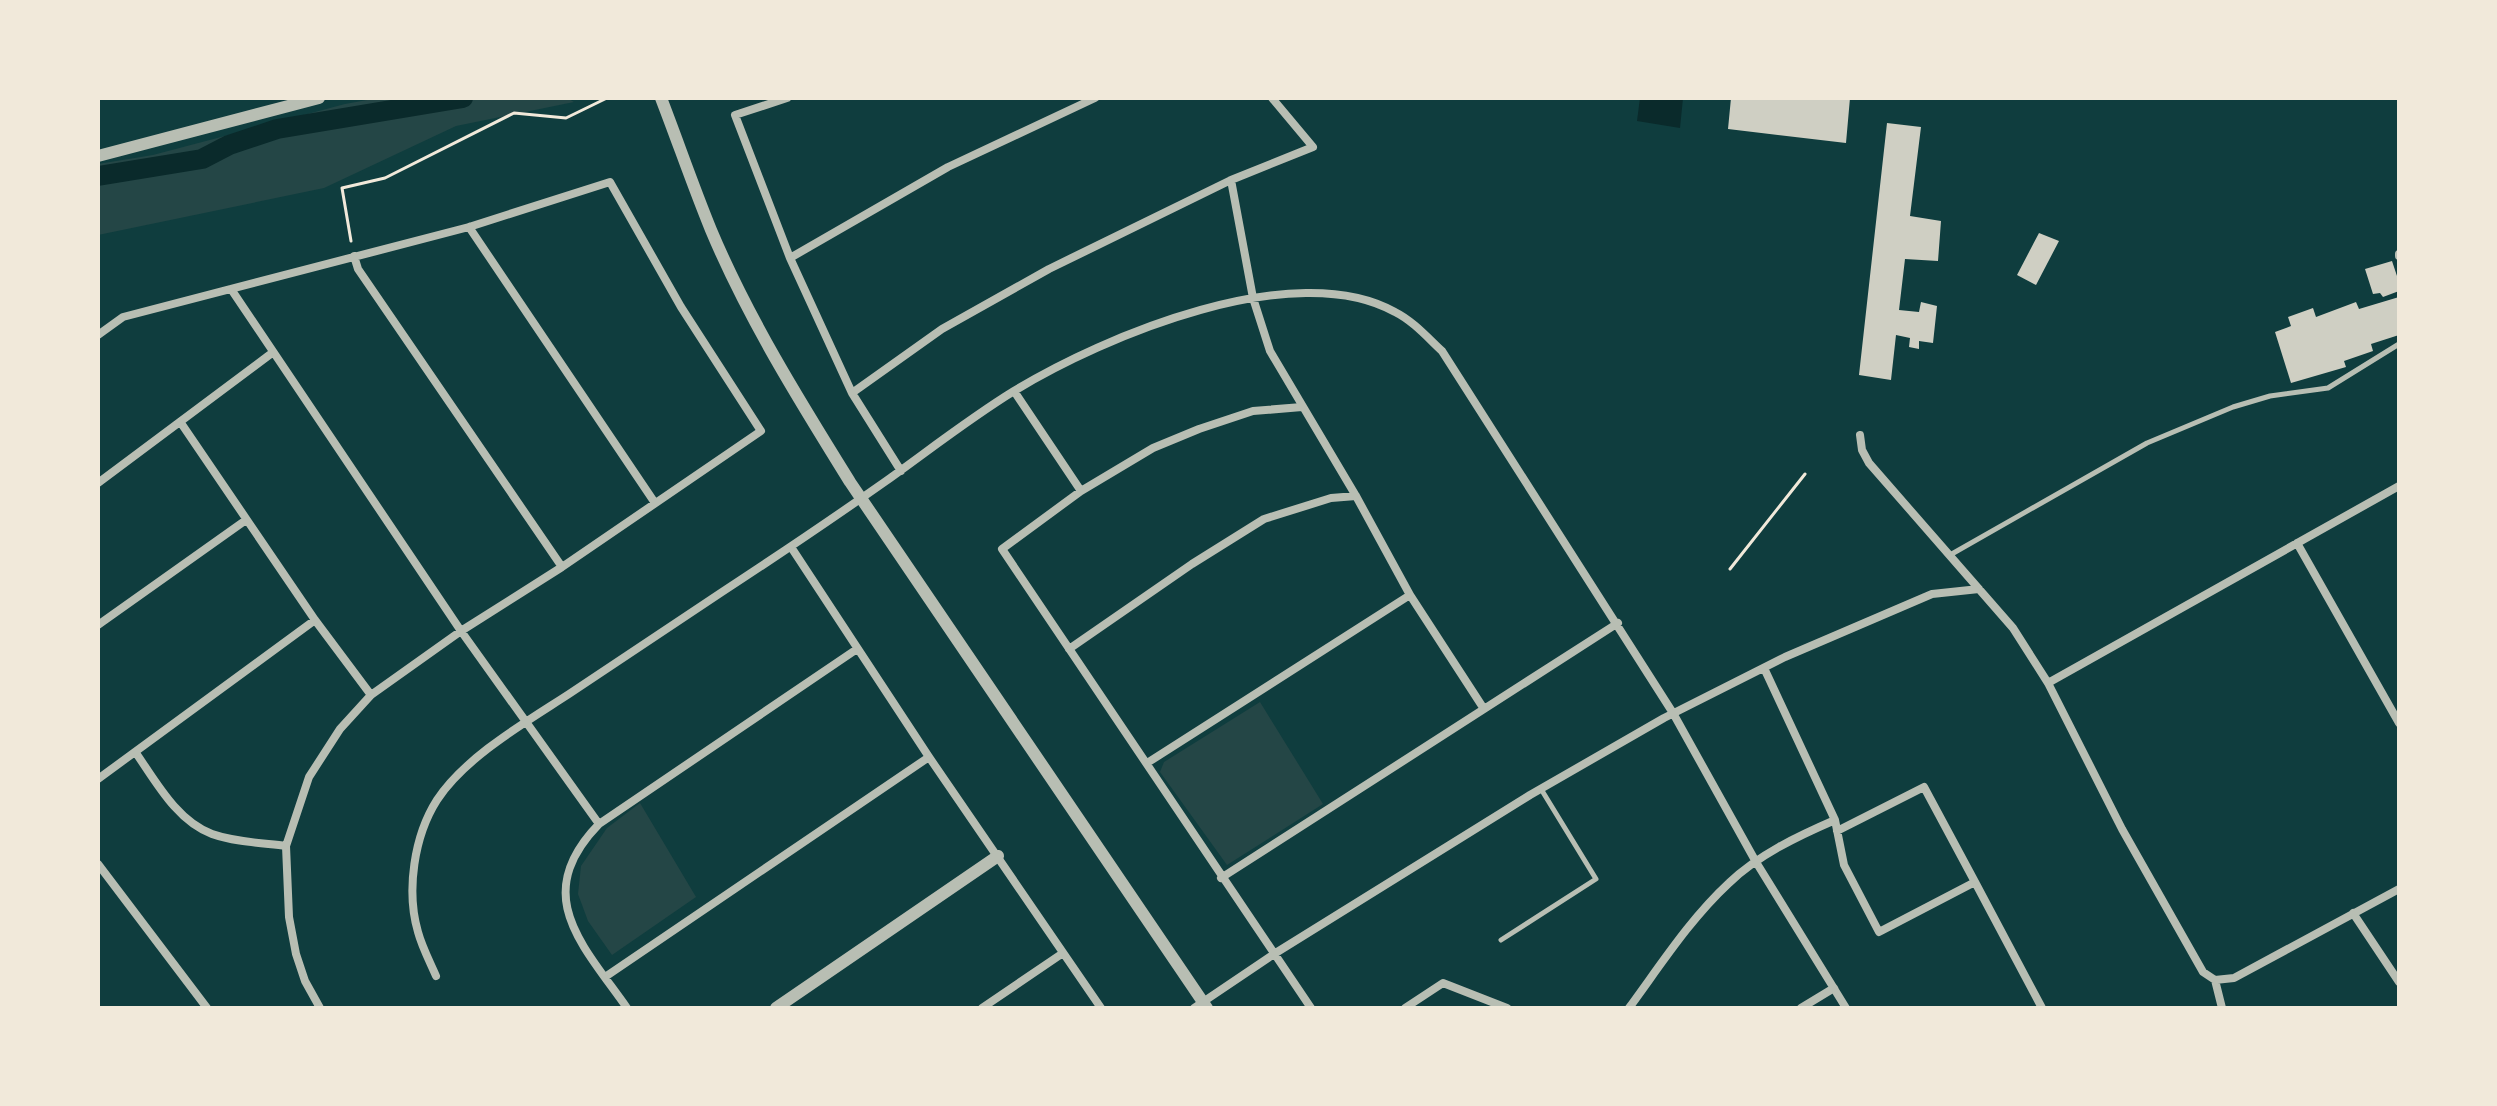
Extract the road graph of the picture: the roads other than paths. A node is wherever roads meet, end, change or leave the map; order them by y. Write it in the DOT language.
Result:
graph roads {
  1 [pos="319,98"];
  2 [pos="661,98"];
  3 [pos="787,98"];
  4 [pos="1095,98"];
  5 [pos="1272,98"];
  6 [pos="98,156"];
  7 [pos="1231,180"];
  8 [pos="469,227"];
  9 [pos="354,256"];
  10 [pos="790,258"];
  11 [pos="231,289"];
  12 [pos="1253,298"];
  13 [pos="98,335"];
  14 [pos="2399,344"];
  15 [pos="272,353"];
  16 [pos="1014,391"];
  17 [pos="852,393"];
  18 [pos="1302,407"];
  19 [pos="181,423"];
  20 [pos="1860,435"];
  21 [pos="901,471"];
  22 [pos="98,483"];
  23 [pos="2399,486"];
  24 [pos="1081,491"];
  25 [pos="1356,496"];
  26 [pos="655,503"];
  27 [pos="246,520"];
  28 [pos="2297,543"];
  29 [pos="791,547"];
  30 [pos="1950,555"];
  31 [pos="562,567"];
  32 [pos="1979,589"];
  33 [pos="1410,595"];
  34 [pos="315,620"];
  35 [pos="1618,623"];
  36 [pos="98,625"];
  37 [pos="461,631"];
  38 [pos="857,649"];
  39 [pos="1069,649"];
  40 [pos="1764,668"];
  41 [pos="2048,683"];
  42 [pos="371,695"];
  43 [pos="1484,709"];
  44 [pos="1673,713"];
  45 [pos="525,722"];
  46 [pos="2399,723"];
  47 [pos="136,753"];
  48 [pos="929,757"];
  49 [pos="1147,763"];
  50 [pos="98,779"];
  51 [pos="1541,789"];
  52 [pos="1835,820"];
  53 [pos="599,824"];
  54 [pos="1837,831"];
  55 [pos="286,846"];
  56 [pos="998,856"];
  57 [pos="1756,862"];
  58 [pos="98,864"];
  59 [pos="1221,878"];
  60 [pos="1975,882"];
  61 [pos="2399,889"];
  62 [pos="2353,913"];
  63 [pos="1501,940"];
  64 [pos="1063,953"];
  65 [pos="1274,954"];
  66 [pos="436,976"];
  67 [pos="605,977"];
  68 [pos="2215,980"];
  69 [pos="2399,982"];
  70 [pos="1834,988"];
  71 [pos="1201,1006"];
  72 [pos="207,1008"];
  73 [pos="320,1008"];
  74 [pos="627,1008"];
  75 [pos="776,1008"];
  76 [pos="982,1008"];
  77 [pos="1101,1008"];
  78 [pos="1311,1008"];
  79 [pos="1405,1008"];
  80 [pos="1507,1008"];
  81 [pos="1629,1008"];
  82 [pos="1801,1008"];
  83 [pos="1846,1008"];
  84 [pos="2042,1008"];
  85 [pos="2222,1008"];
  1 -- 6 [label="street"];
  2 -- 71 [label="street"];
  3 -- 10 [label="street"];
  4 -- 10 [label="street"];
  5 -- 7 [label="street"];
  7 -- 12 [label="street"];
  7 -- 17 [label="street"];
  8 -- 9 [label="street"];
  8 -- 26 [label="street"];
  8 -- 26 [label="street"];
  9 -- 11 [label="street"];
  9 -- 31 [label="street"];
  10 -- 17 [label="street"];
  11 -- 13 [label="street"];
  11 -- 15 [label="street"];
  12 -- 16 [label="street"];
  12 -- 18 [label="street"];
  12 -- 35 [label="street"];
  14 -- 30 [label="lane"];
  15 -- 19 [label="street"];
  15 -- 37 [label="street"];
  16 -- 21 [label="street"];
  16 -- 24 [label="street"];
  17 -- 21 [label="street"];
  18 -- 24 [label="street"];
  18 -- 25 [label="street"];
  19 -- 22 [label="street"];
  19 -- 27 [label="street"];
  20 -- 30 [label="street"];
  21 -- 29 [label="street"];
  23 -- 28 [label="street"];
  24 -- 39 [label="street"];
  25 -- 33 [label="street"];
  25 -- 39 [label="street"];
  26 -- 31 [label="street"];
  27 -- 34 [label="street"];
  27 -- 36 [label="street"];
  28 -- 41 [label="street"];
  28 -- 46 [label="street"];
  29 -- 38 [label="street"];
  29 -- 45 [label="street"];
  30 -- 32 [label="street"];
  31 -- 37 [label="street"];
  32 -- 40 [label="street"];
  32 -- 41 [label="street"];
  33 -- 43 [label="street"];
  33 -- 49 [label="street"];
  34 -- 42 [label="street"];
  34 -- 47 [label="street"];
  35 -- 43 [label="street"];
  35 -- 44 [label="street"];
  37 -- 42 [label="street"];
  37 -- 45 [label="street"];
  38 -- 48 [label="street"];
  38 -- 53 [label="street"];
  39 -- 49 [label="street"];
  40 -- 44 [label="street"];
  40 -- 52 [label="street"];
  41 -- 68 [label="street"];
  42 -- 55 [label="street"];
  43 -- 59 [label="street"];
  44 -- 51 [label="street"];
  44 -- 57 [label="street"];
  45 -- 53 [label="street"];
  45 -- 66 [label="street"];
  47 -- 50 [label="street"];
  47 -- 55 [label="street"];
  48 -- 56 [label="street"];
  48 -- 67 [label="street"];
  49 -- 59 [label="street"];
  51 -- 63 [label="lane"];
  51 -- 65 [label="street"];
  52 -- 54 [label="street"];
  52 -- 57 [label="street"];
  53 -- 67 [label="street"];
  54 -- 60 [label="street"];
  54 -- 60 [label="street"];
  55 -- 73 [label="street"];
  56 -- 64 [label="street"];
  56 -- 75 [label="street"];
  57 -- 70 [label="street"];
  57 -- 81 [label="street"];
  58 -- 72 [label="street"];
  59 -- 65 [label="street"];
  60 -- 84 [label="street"];
  61 -- 62 [label="street"];
  62 -- 68 [label="street"];
  62 -- 69 [label="street"];
  64 -- 76 [label="street"];
  64 -- 77 [label="street"];
  65 -- 71 [label="street"];
  65 -- 78 [label="street"];
  67 -- 74 [label="street"];
  68 -- 85 [label="street"];
  70 -- 82 [label="street"];
  70 -- 83 [label="street"];
  79 -- 80 [label="street"];
}
